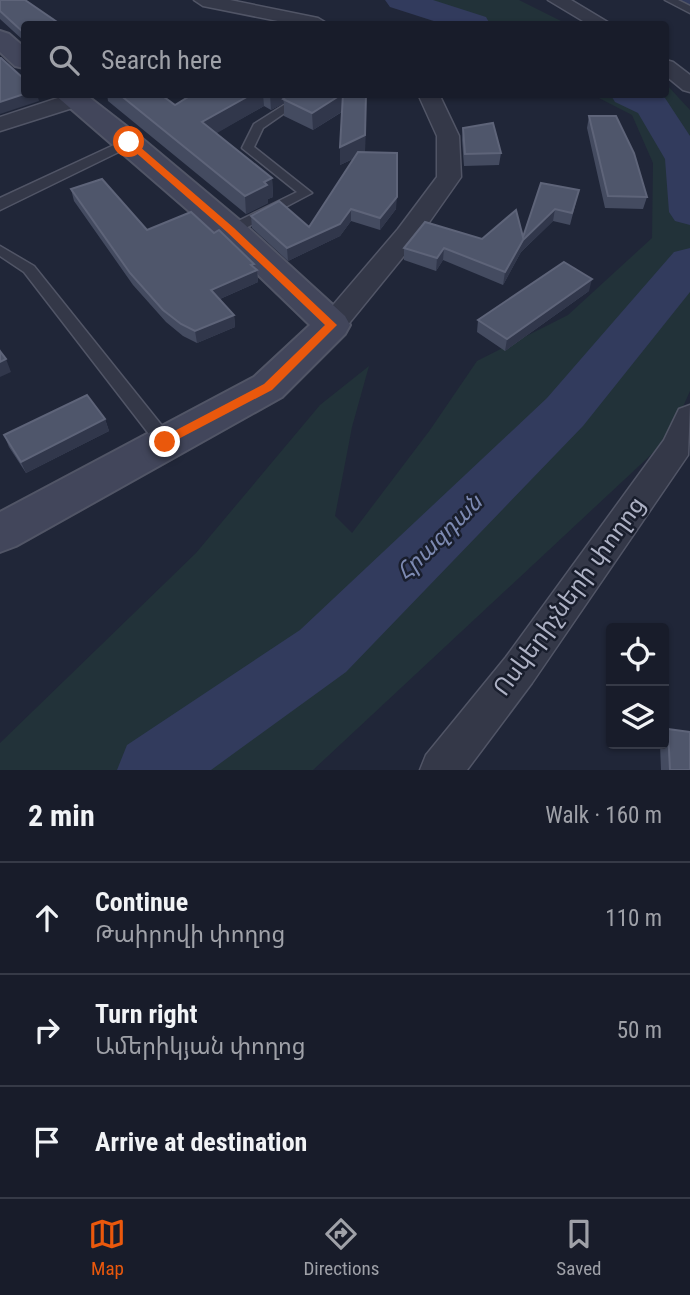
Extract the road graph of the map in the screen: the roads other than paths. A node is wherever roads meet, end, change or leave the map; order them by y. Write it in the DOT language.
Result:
graph roads {
  1 [pos="203,0"];
  2 [pos="557,0"];
  3 [pos="670,0"];
  4 [pos="690,10"];
  5 [pos="304,21"];
  6 [pos="596,21"];
  7 [pos="0,40"];
  8 [pos="21,58"];
  9 [pos="669,68"];
  10 [pos="690,86"];
  11 [pos="67,98"];
  12 [pos="71,98"];
  13 [pos="430,98"];
  14 [pos="295,101"];
  15 [pos="0,124"];
  16 [pos="129,142"];
  17 [pos="0,206"];
  18 [pos="230,230"];
  19 [pos="0,250"];
  20 [pos="332,325"];
  21 [pos="690,417"];
  22 [pos="165,442"];
  23 [pos="3,524"];
  24 [pos="441,770"];
  1 -- 5 [label="street"];
  2 -- 6 [label="street"];
  3 -- 4 [label="lane"];
  7 -- 8 [label="street"];
  9 -- 10 [label="street"];
  11 -- 15 [label="street"];
  12 -- 16 [label="street"];
  13 -- 20 [label="street"];
  14 -- 18 [label="lane"];
  16 -- 17 [label="lane"];
  16 -- 18 [label="street"];
  18 -- 20 [label="street"];
  19 -- 22 [label="lane"];
  20 -- 22 [label="street"];
  21 -- 24 [label="street, Ոսկերիչների փողոց"];
  22 -- 23 [label="street"];
}
